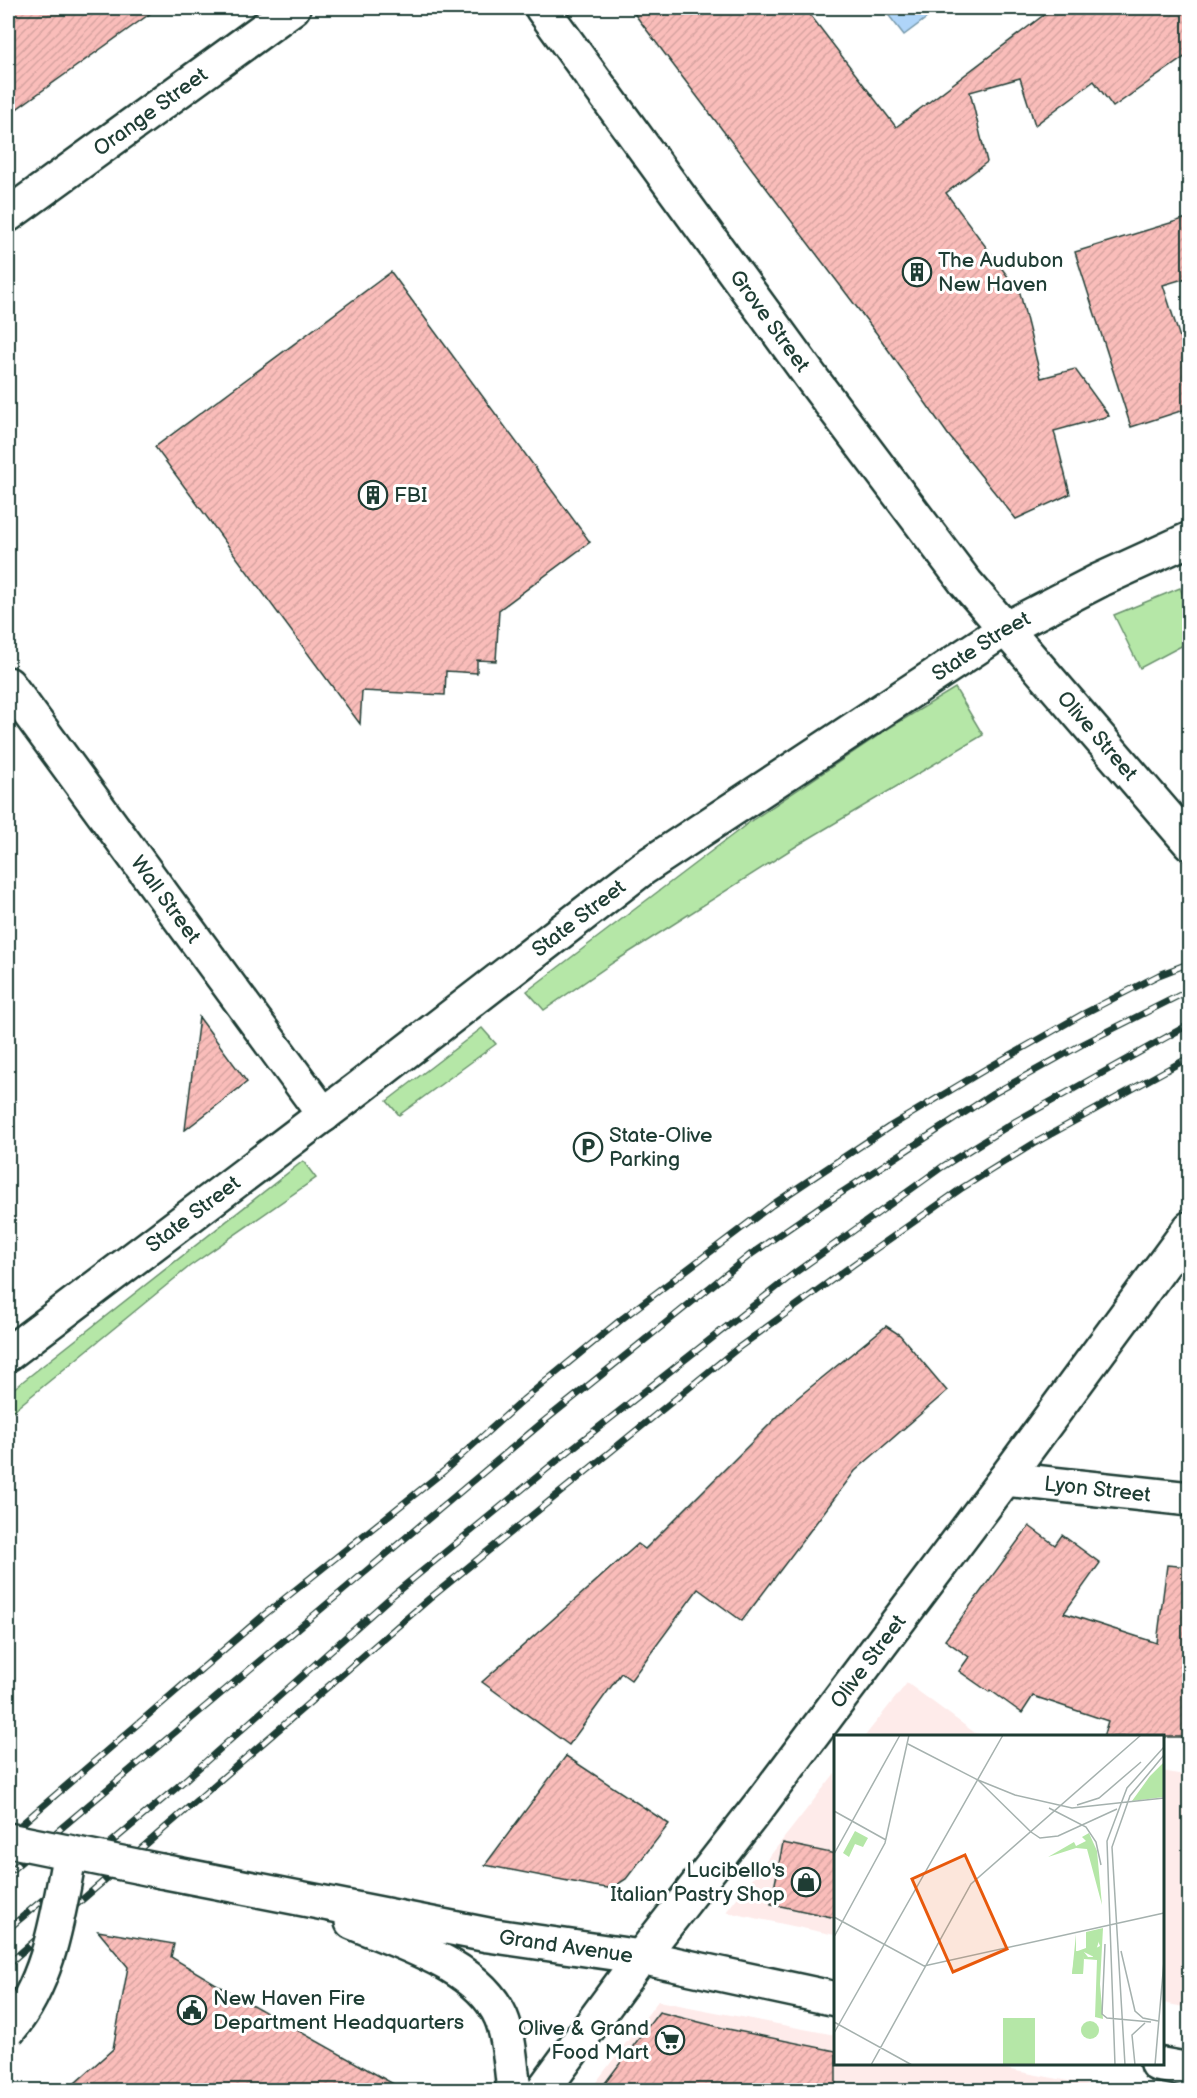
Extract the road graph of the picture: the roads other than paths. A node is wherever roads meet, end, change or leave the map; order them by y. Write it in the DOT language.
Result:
graph roads {
  1 [pos="293,8"];
  2 [pos="542,8"];
  3 [pos="8,215"];
  4 [pos="1190,539"];
  5 [pos="1005,629"];
  6 [pos="8,684"];
  7 [pos="1190,843"];
  8 [pos="324,1115"];
  9 [pos="1190,1227"];
  10 [pos="8,1354"];
  11 [pos="1005,1479"];
  12 [pos="1190,1498"];
  13 [pos="8,1840"];
  14 [pos="70,1852"];
  15 [pos="296,1898"];
  16 [pos="641,1957"];
  17 [pos="834,1999"];
  18 [pos="8,2031"];
  19 [pos="1162,2065"];
  20 [pos="1190,2070"];
  21 [pos="514,2091"];
  22 [pos="543,2091"];
  1 -- 3 [label="street, Orange Street"];
  2 -- 5 [label="street, Grove Street"];
  4 -- 5 [label="street, State Street"];
  5 -- 7 [label="street, Olive Street"];
  5 -- 8 [label="street, State Street"];
  6 -- 8 [label="street, Wall Street"];
  8 -- 10 [label="street, State Street"];
  9 -- 11 [label="street, Olive Street"];
  11 -- 12 [label="street, Lyon Street"];
  11 -- 16 [label="street, Olive Street"];
  13 -- 14 [label="street, Grand Avenue, bridge"];
  14 -- 15 [label="street, Grand Avenue, bridge"];
  14 -- 18 [label="street, bridge"];
  15 -- 16 [label="street, Grand Avenue"];
  15 -- 21 [label="street, Grand Avenue"];
  16 -- 17 [label="street, Grand Avenue"];
  16 -- 22 [label="street, Olive Street"];
  19 -- 20 [label="street"];
}
